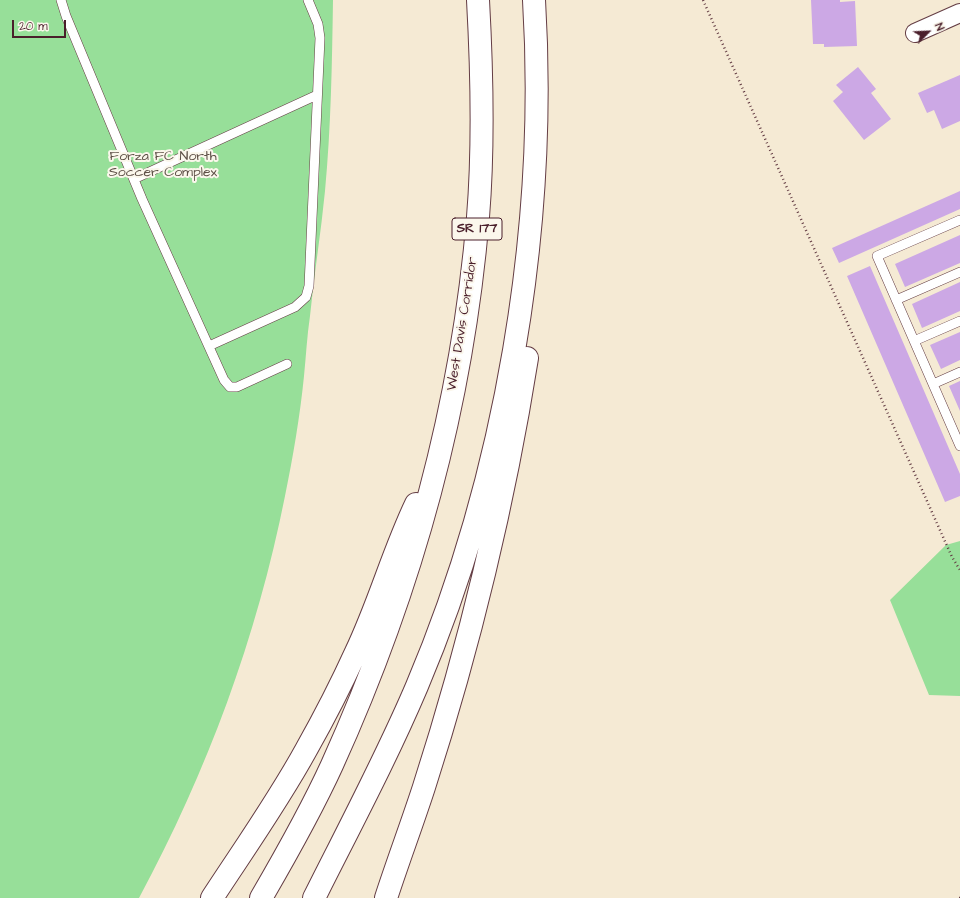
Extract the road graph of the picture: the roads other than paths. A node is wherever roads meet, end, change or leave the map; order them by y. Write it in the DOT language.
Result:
graph roads {
  1 [pos="61,0"];
  2 [pos="308,0"];
  3 [pos="478,0"];
  4 [pos="534,0"];
  5 [pos="960,13"];
  6 [pos="915,33"];
  7 [pos="317,95"];
  8 [pos="134,179"];
  9 [pos="960,220"];
  10 [pos="528,245"];
  11 [pos="960,272"];
  12 [pos="896,300"];
  13 [pos="960,321"];
  14 [pos="914,341"];
  15 [pos="208,346"];
  16 [pos="287,364"];
  17 [pos="960,372"];
  18 [pos="933,384"];
  19 [pos="960,446"];
  20 [pos="439,456"];
  21 [pos="212,898"];
  22 [pos="261,898"];
  23 [pos="314,898"];
  24 [pos="386,898"];
  1 -- 8 [label="lane"];
  2 -- 7 [label="lane"];
  3 -- 20 [label="highway, West Davis Corridor / SR 177"];
  4 -- 10 [label="highway"];
  5 -- 6 [label="street"];
  7 -- 8 [label="lane"];
  7 -- 15 [label="lane"];
  8 -- 15 [label="lane"];
  9 -- 12 [label="lane"];
  10 -- 23 [label="highway"];
  10 -- 24 [label="highway"];
  11 -- 12 [label="lane"];
  12 -- 14 [label="lane"];
  13 -- 14 [label="lane"];
  14 -- 18 [label="lane"];
  15 -- 16 [label="lane"];
  17 -- 18 [label="lane"];
  18 -- 19 [label="lane"];
  20 -- 21 [label="highway"];
  20 -- 22 [label="highway"];
}
